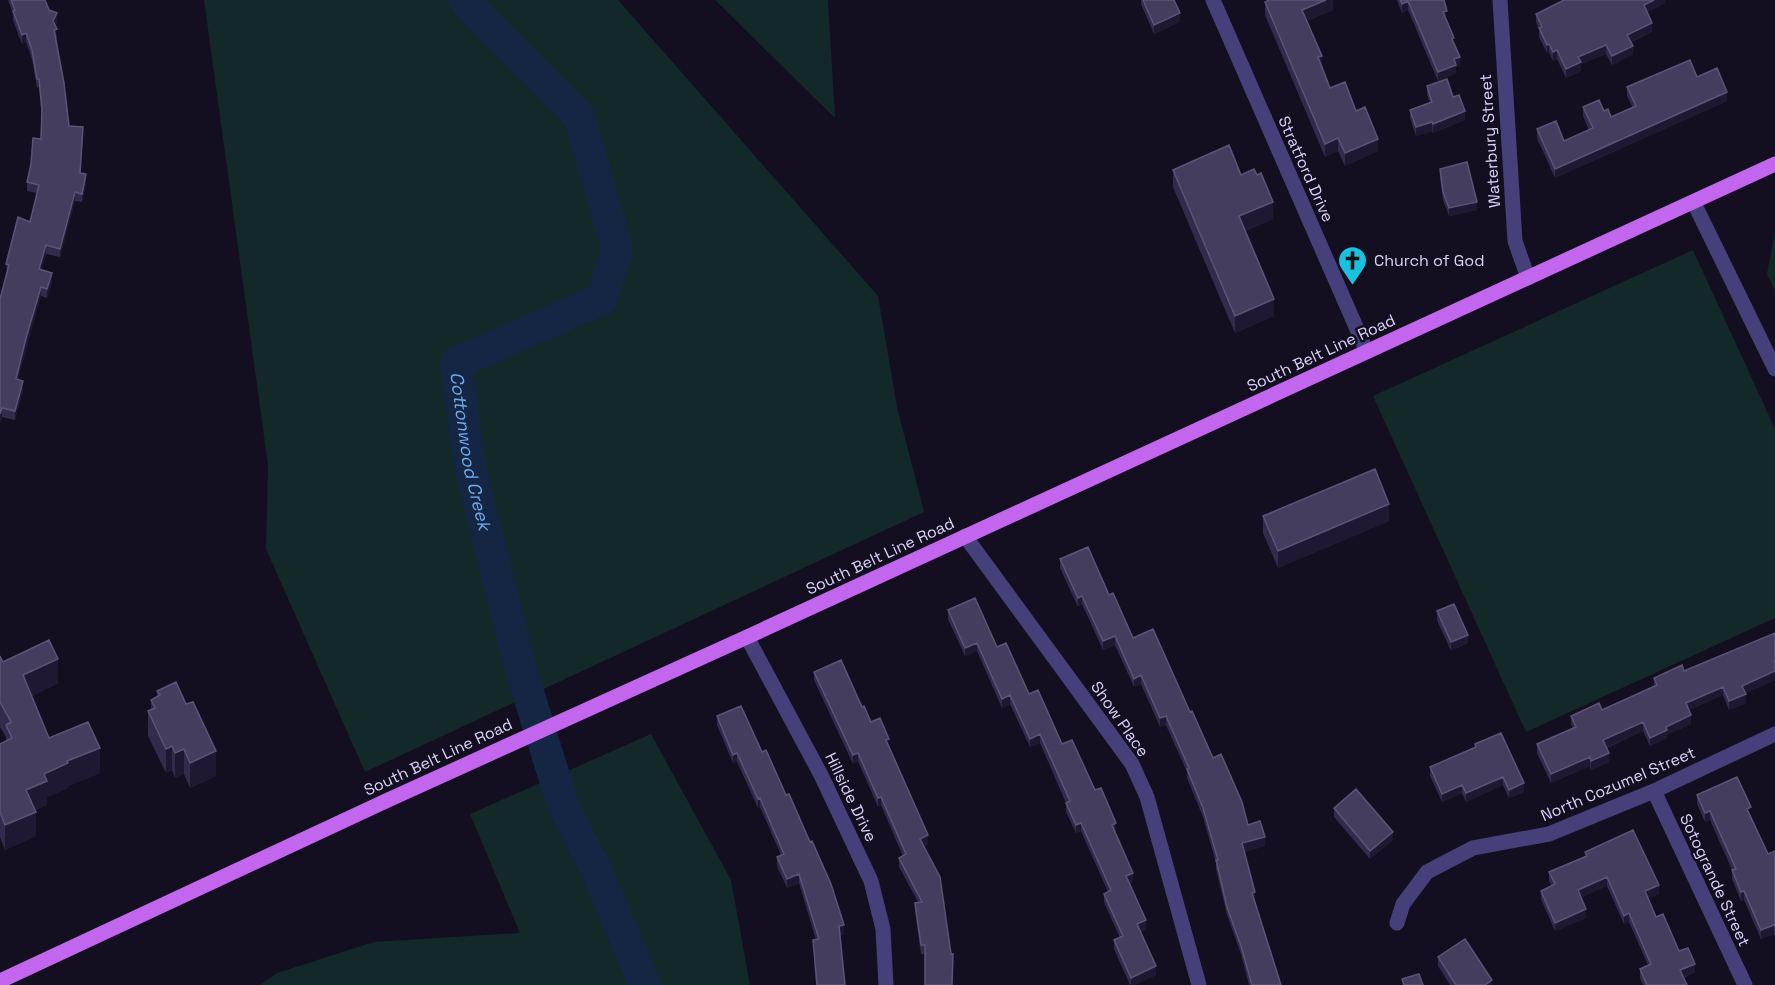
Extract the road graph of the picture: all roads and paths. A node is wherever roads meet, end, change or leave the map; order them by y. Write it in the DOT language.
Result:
graph roads {
  1 [pos="1213,0"];
  2 [pos="1500,0"];
  3 [pos="1775,164"];
  4 [pos="1694,203"];
  5 [pos="1528,278"];
  6 [pos="1366,352"];
  7 [pos="1775,369"];
  8 [pos="965,536"];
  9 [pos="747,637"];
  10 [pos="1775,734"];
  11 [pos="1654,790"];
  12 [pos="1397,923"];
  13 [pos="0,981"];
  14 [pos="886,985"];
  15 [pos="1199,985"];
  16 [pos="1745,985"];
  1 -- 6 [label="street, Stratford Drive"];
  2 -- 5 [label="street, Waterbury Street"];
  3 -- 4 [label="main road, South Belt Line Road"];
  4 -- 5 [label="main road, South Belt Line Road"];
  4 -- 7 [label="street"];
  5 -- 6 [label="main road, South Belt Line Road"];
  6 -- 8 [label="main road, South Belt Line Road"];
  8 -- 9 [label="main road, South Belt Line Road"];
  8 -- 15 [label="street, Show Place"];
  9 -- 13 [label="main road, South Belt Line Road"];
  9 -- 14 [label="street, Hillside Drive"];
  10 -- 11 [label="street, North Cozumel Street"];
  11 -- 12 [label="street, North Cozumel Street"];
  11 -- 16 [label="street, Sotogrande Street"];
}
